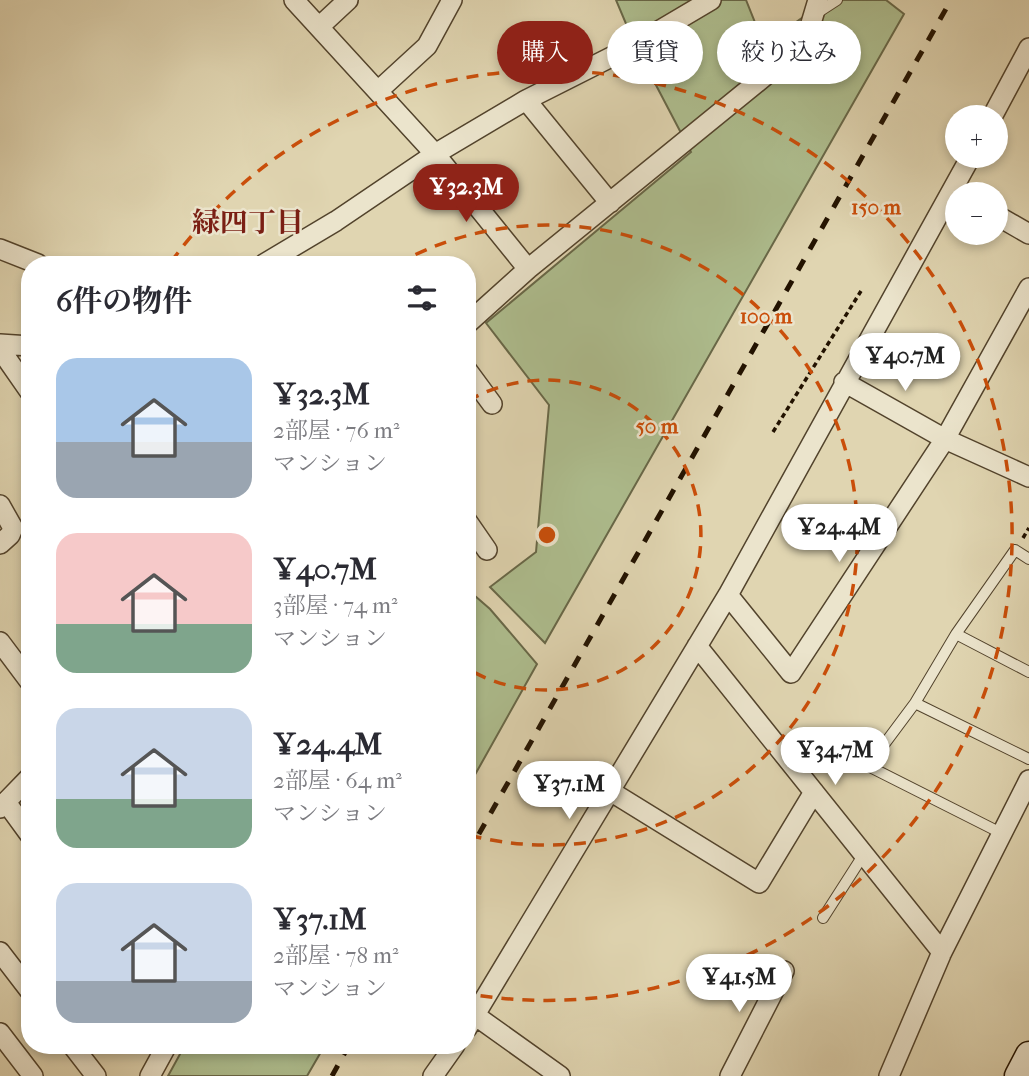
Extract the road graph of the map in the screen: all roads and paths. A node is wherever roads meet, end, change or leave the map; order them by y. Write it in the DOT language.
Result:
graph roads {
  1 [pos="294,0"];
  2 [pos="348,0"];
  3 [pos="452,0"];
  4 [pos="711,0"];
  5 [pos="837,0"];
  6 [pos="816,8"];
  7 [pos="319,26"];
  8 [pos="1029,48"];
  9 [pos="377,91"];
  10 [pos="526,100"];
  11 [pos="998,105"];
  12 [pos="435,154"];
  13 [pos="610,203"];
  14 [pos="945,211"];
  15 [pos="1008,222"];
  16 [pos="1029,234"];
  17 [pos="0,249"];
  18 [pos="277,256"];
  19 [pos="21,257"];
  20 [pos="528,270"];
  21 [pos="1029,288"];
  22 [pos="861,291"];
  23 [pos="476,316"];
  24 [pos="0,346"];
  25 [pos="21,346"];
  26 [pos="21,378"];
  27 [pos="476,382"];
  28 [pos="844,382"];
  29 [pos="492,404"];
  30 [pos="774,432"];
  31 [pos="945,439"];
  32 [pos="1029,477"];
  33 [pos="0,505"];
  34 [pos="476,534"];
  35 [pos="0,544"];
  36 [pos="487,550"];
  37 [pos="1029,559"];
  38 [pos="727,595"];
  39 [pos="956,634"];
  40 [pos="0,642"];
  41 [pos="697,646"];
  42 [pos="6,664"];
  43 [pos="1029,672"];
  44 [pos="21,675"];
  45 [pos="915,703"];
  46 [pos="1029,759"];
  47 [pos="1029,780"];
  48 [pos="21,786"];
  49 [pos="610,791"];
  50 [pos="814,792"];
  51 [pos="3,805"];
  52 [pos="21,825"];
  53 [pos="1000,833"];
  54 [pos="864,854"];
  55 [pos="823,918"];
  56 [pos="942,952"];
  57 [pos="0,953"];
  58 [pos="784,971"];
  59 [pos="21,980"];
  60 [pos="476,1014"];
  61 [pos="476,1025"];
  62 [pos="0,1033"];
  63 [pos="79,1054"];
  64 [pos="162,1054"];
  65 [pos="449,1054"];
  66 [pos="33,1076"];
  67 [pos="96,1076"];
  68 [pos="150,1076"];
  69 [pos="433,1076"];
  70 [pos="560,1076"];
  71 [pos="730,1076"];
  72 [pos="889,1076"];
  1 -- 7 [label="street"];
  2 -- 7 [label="street"];
  3 -- 9 [label="street"];
  4 -- 10 [label="street"];
  5 -- 6 [label="lane"];
  6 -- 13 [label="street"];
  7 -- 9 [label="street"];
  8 -- 11 [label="street"];
  9 -- 12 [label="street"];
  10 -- 12 [label="street"];
  10 -- 13 [label="street"];
  12 -- 18 [label="street"];
  12 -- 20 [label="street"];
  13 -- 20 [label="street"];
  14 -- 28 [label="street"];
  15 -- 16 [label="street"];
  17 -- 19 [label="street"];
  20 -- 23 [label="street"];
  21 -- 31 [label="street"];
  22 -- 30 [label="path"];
  24 -- 25 [label="street"];
  24 -- 26 [label="street"];
  27 -- 29 [label="street"];
  28 -- 31 [label="street"];
  28 -- 38 [label="street"];
  31 -- 32 [label="street"];
  31 -- 38 [label="street"];
  33 -- 35 [label="street"];
  34 -- 36 [label="street"];
  37 -- 39 [label="lane"];
  38 -- 41 [label="street"];
  39 -- 43 [label="lane"];
  39 -- 45 [label="lane"];
  40 -- 42 [label="street"];
  41 -- 49 [label="street"];
  41 -- 50 [label="street"];
  42 -- 44 [label="street"];
  45 -- 46 [label="lane"];
  45 -- 53 [label="lane"];
  47 -- 53 [label="street"];
  48 -- 51 [label="street"];
  49 -- 50 [label="street"];
  49 -- 60 [label="street"];
  50 -- 54 [label="street"];
  51 -- 52 [label="street"];
  53 -- 56 [label="street"];
  54 -- 55 [label="lane"];
  54 -- 56 [label="street"];
  56 -- 72 [label="street"];
  57 -- 59 [label="street"];
  58 -- 71 [label="street"];
  61 -- 70 [label="street"];
  62 -- 66 [label="street"];
  63 -- 67 [label="street"];
  64 -- 68 [label="street"];
  65 -- 69 [label="street"];
}
